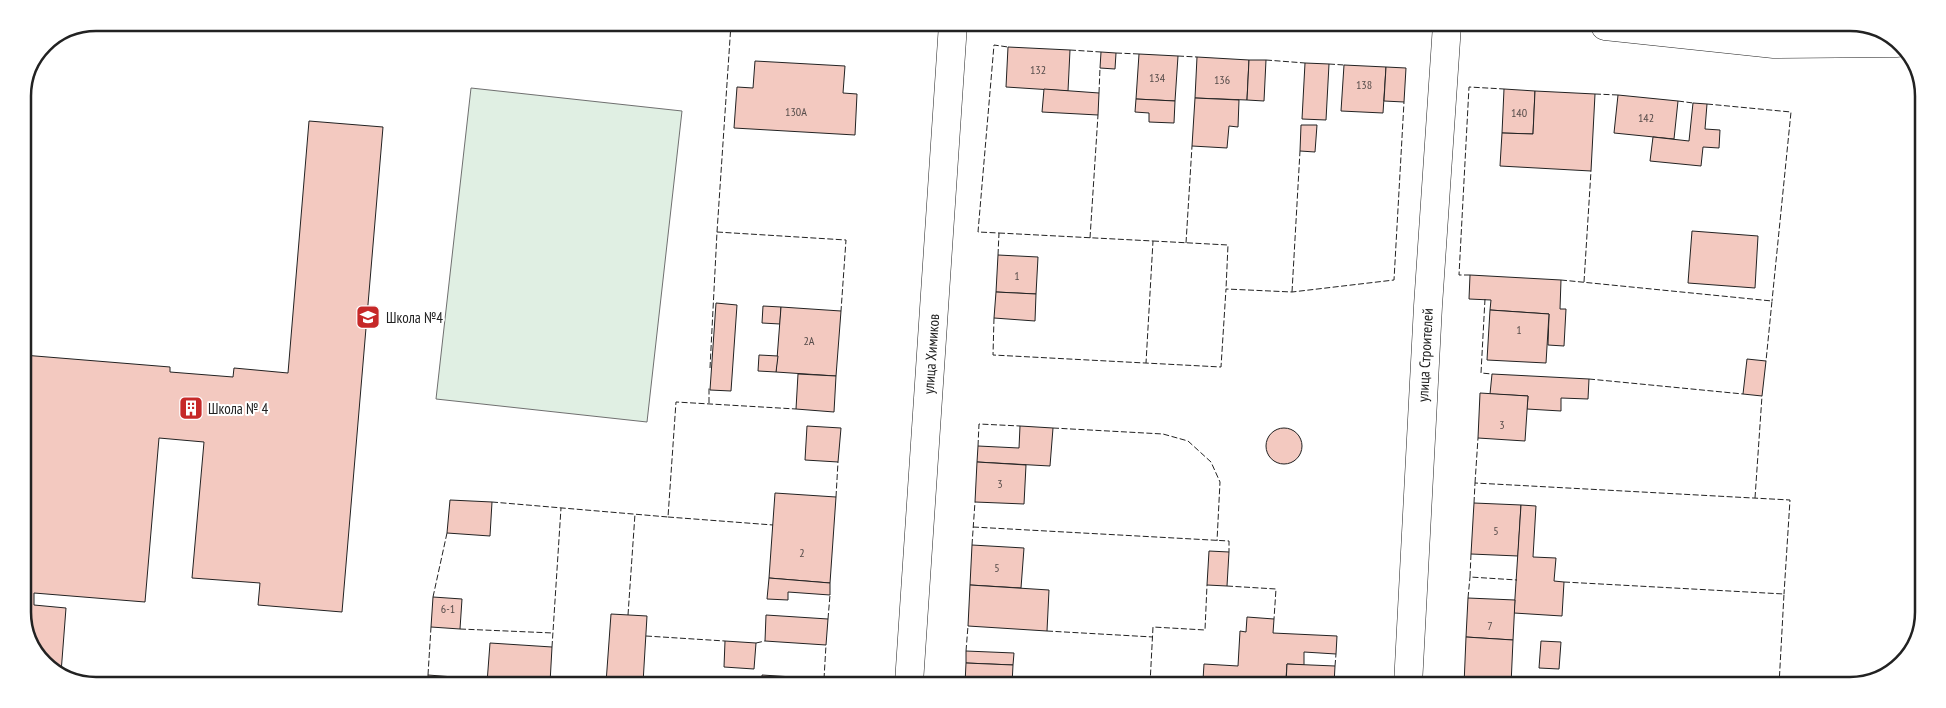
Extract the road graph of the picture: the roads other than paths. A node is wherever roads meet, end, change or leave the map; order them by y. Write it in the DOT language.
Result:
graph roads {
  1 [pos="953,31"];
  2 [pos="1447,31"];
  3 [pos="1652,31"];
  4 [pos="1886,43"];
  5 [pos="910,677"];
  6 [pos="1408,677"];
  1 -- 5 [label="street, улица Химиков"];
  2 -- 6 [label="street, улица Строителей"];
  3 -- 4 [label="street"];
}
